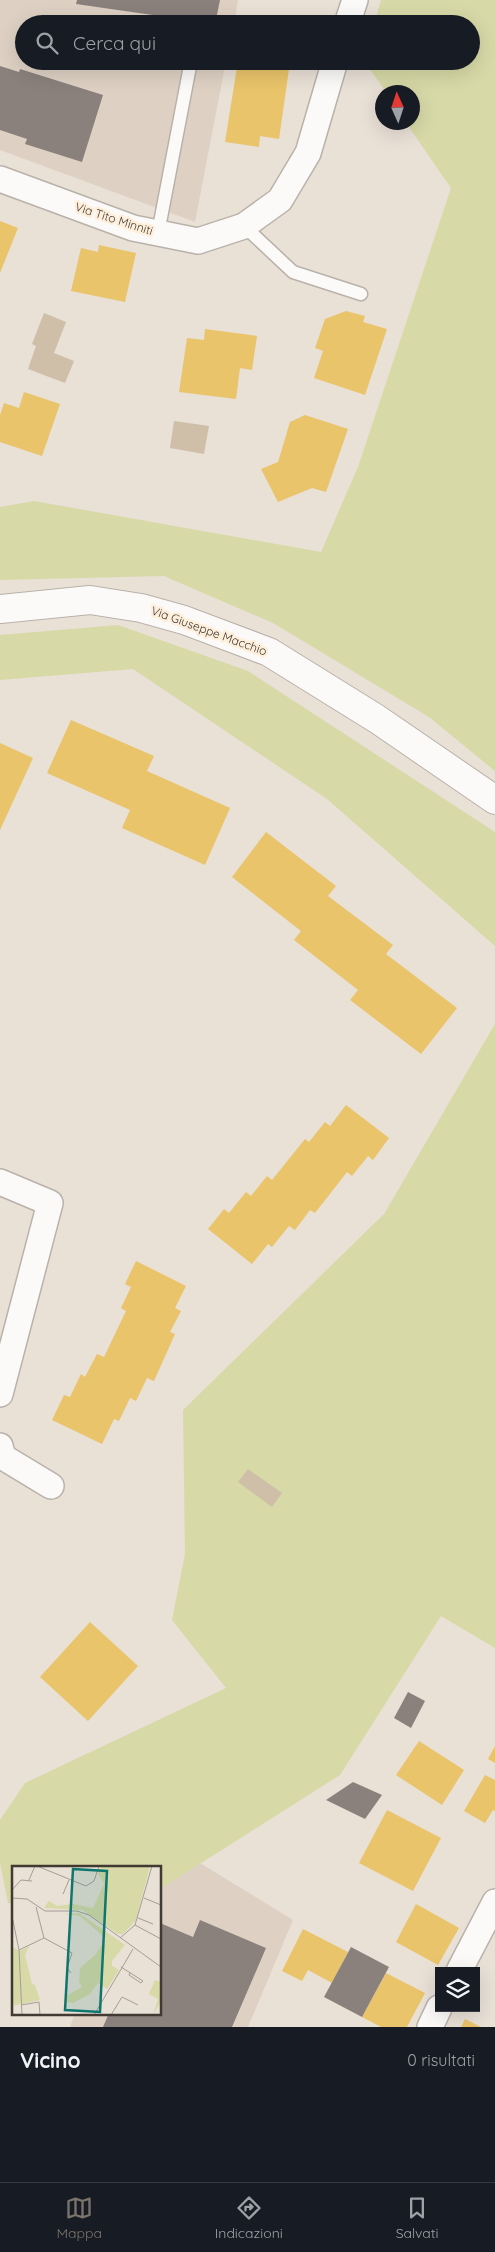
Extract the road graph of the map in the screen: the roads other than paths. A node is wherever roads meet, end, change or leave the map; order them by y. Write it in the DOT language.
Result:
graph roads {
  1 [pos="354,0"];
  2 [pos="350,15"];
  3 [pos="189,70"];
  4 [pos="332,70"];
  5 [pos="0,179"];
  6 [pos="244,226"];
  7 [pos="158,233"];
  8 [pos="361,294"];
  9 [pos="0,609"];
  10 [pos="495,800"];
  11 [pos="0,1182"];
  12 [pos="0,1394"];
  13 [pos="0,1446"];
  14 [pos="50,1486"];
  15 [pos="495,1902"];
  16 [pos="461,1967"];
  17 [pos="437,2012"];
  18 [pos="430,2027"];
  1 -- 2 [label="street"];
  3 -- 7 [label="lane"];
  4 -- 6 [label="street, Via Tito Minniti"];
  5 -- 7 [label="street, Via Tito Minniti"];
  6 -- 7 [label="street, Via Tito Minniti"];
  6 -- 8 [label="lane"];
  9 -- 10 [label="street, Via Giuseppe Macchio"];
  11 -- 12 [label="street"];
  13 -- 14 [label="street"];
  15 -- 16 [label="street"];
  17 -- 18 [label="street"];
}
